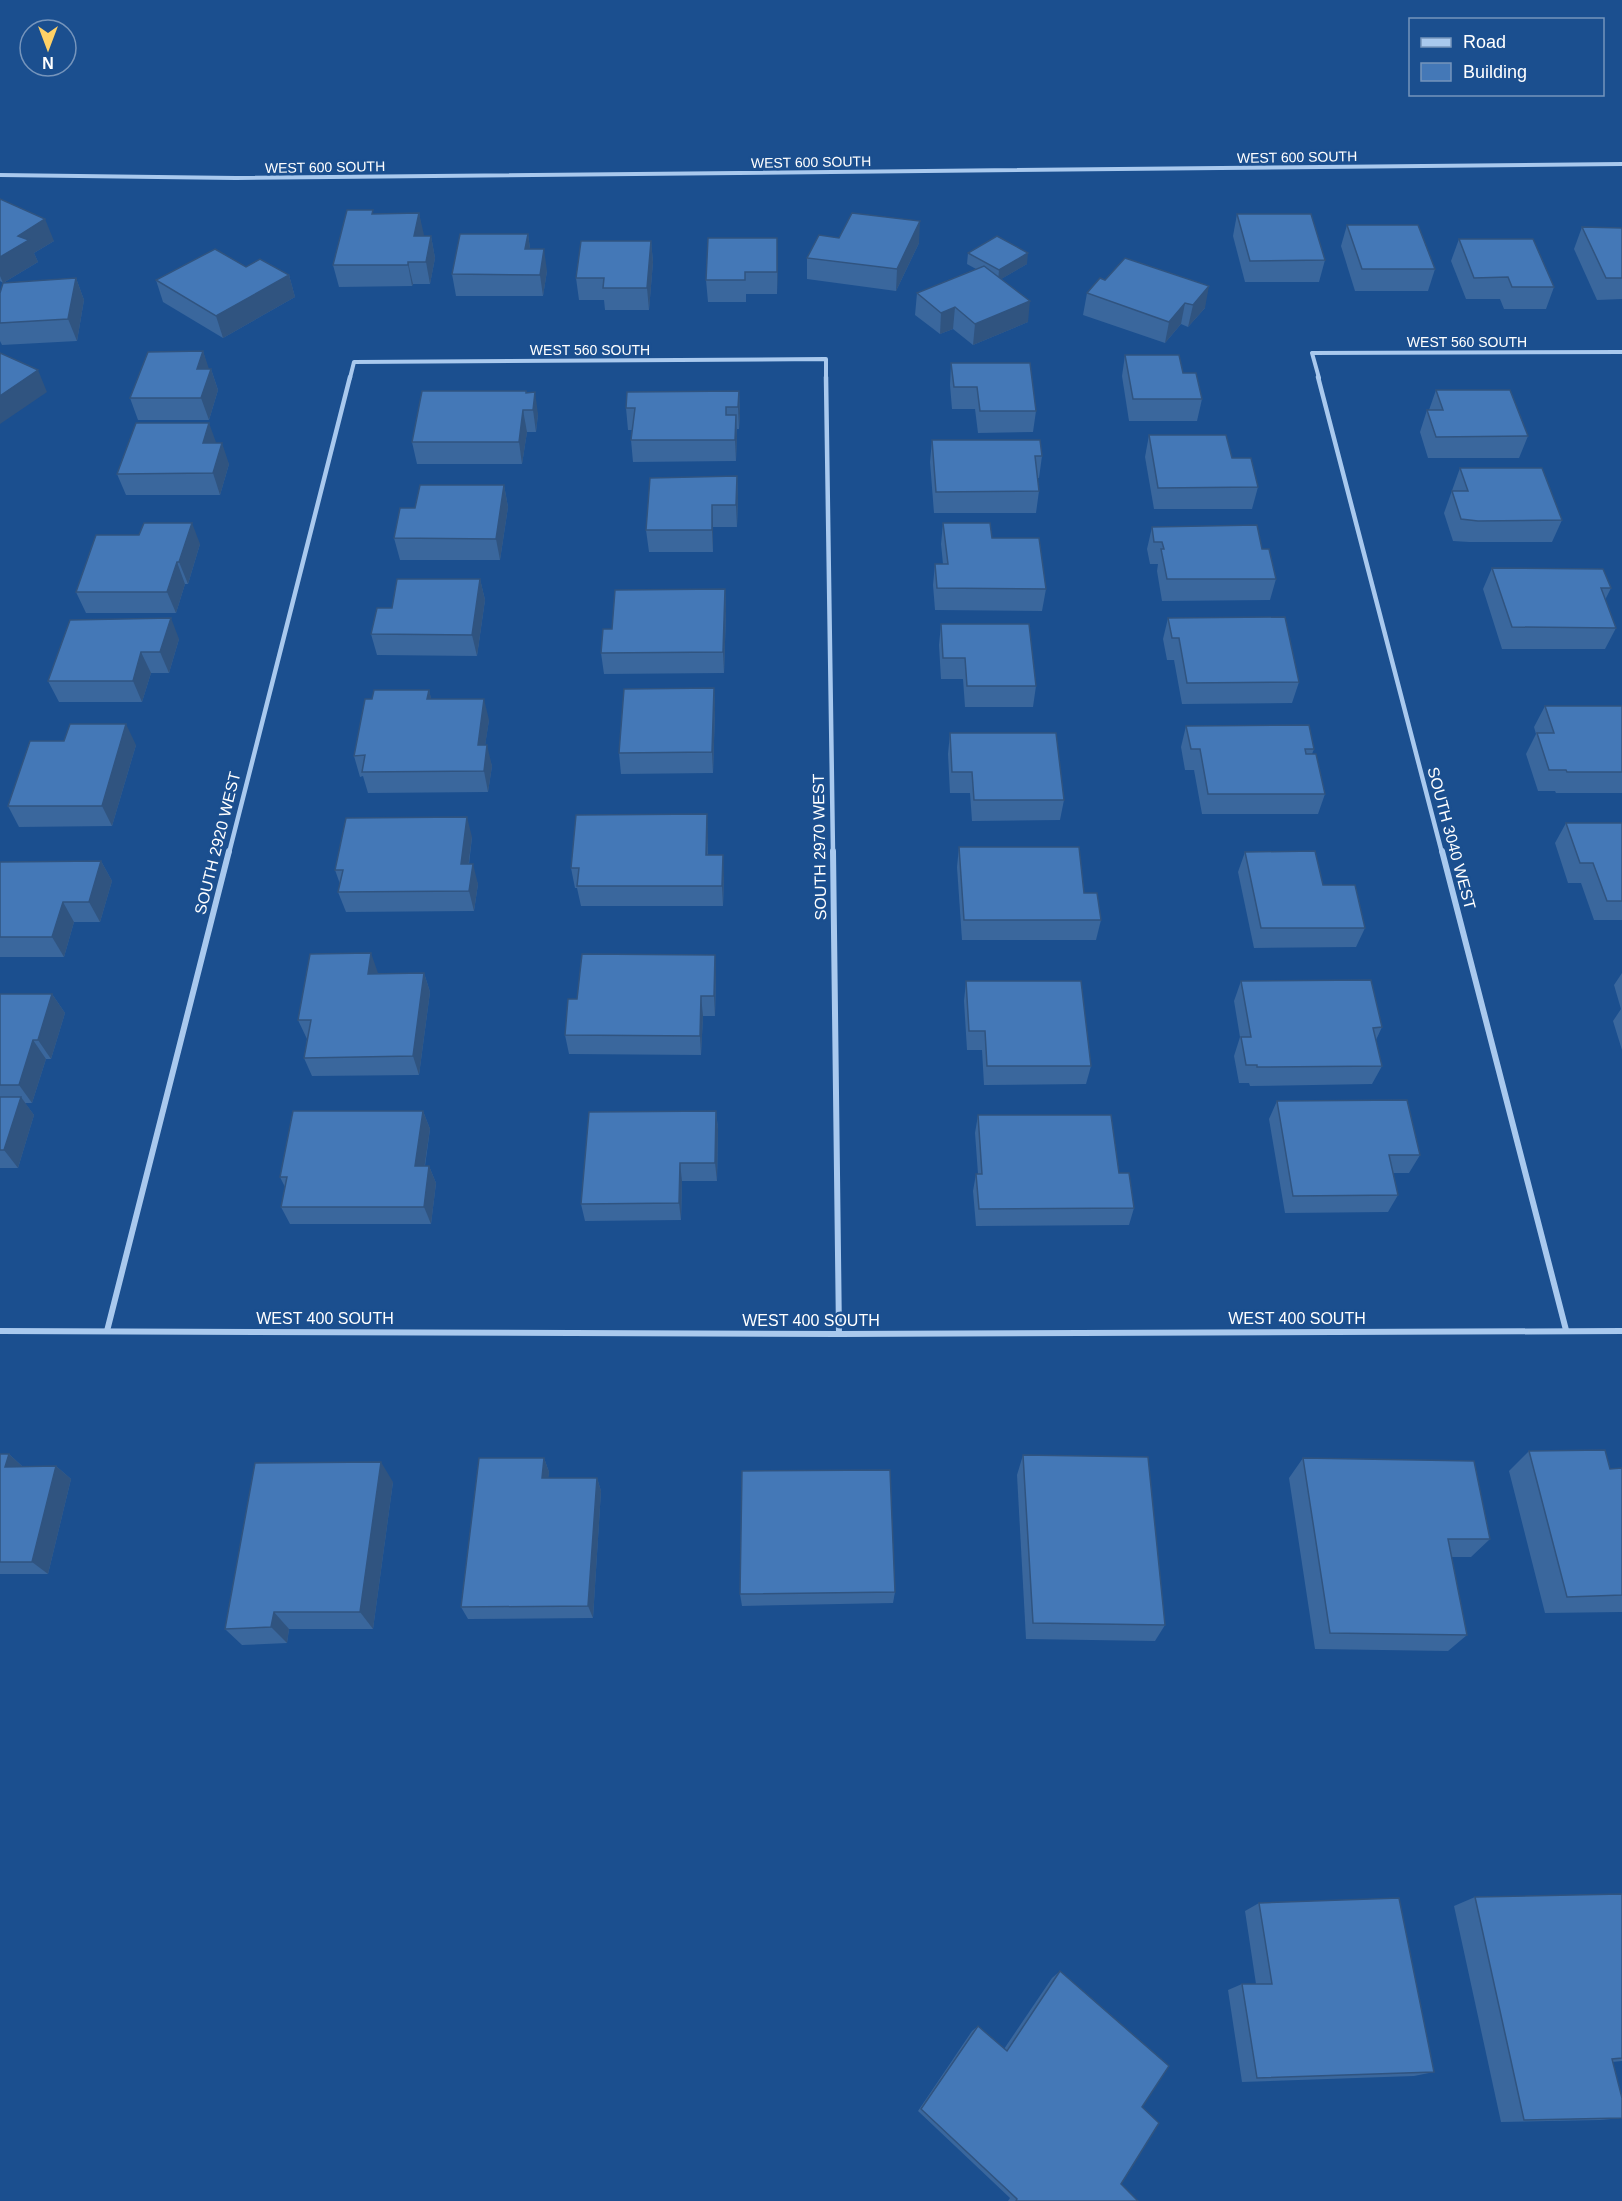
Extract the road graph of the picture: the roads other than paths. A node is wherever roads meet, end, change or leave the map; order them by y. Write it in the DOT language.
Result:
graph roads {
  1 [pos="1622,164"];
  2 [pos="0,175"];
  3 [pos="1622,352"];
  4 [pos="1312,353"];
  5 [pos="826,359"];
  6 [pos="354,362"];
  7 [pos="106,1330"];
  8 [pos="1566,1330"];
  9 [pos="1622,1330"];
  10 [pos="0,1331"];
  11 [pos="839,1334"];
  1 -- 2 [label="street, WEST 600 SOUTH"];
  3 -- 4 [label="street, WEST 560 SOUTH"];
  4 -- 8 [label="street, SOUTH 3040 WEST"];
  5 -- 6 [label="street, WEST 560 SOUTH"];
  5 -- 11 [label="street, SOUTH 2970 WEST"];
  6 -- 7 [label="street, SOUTH 2920 WEST"];
  7 -- 10 [label="street, WEST 400 SOUTH"];
  7 -- 11 [label="street, WEST 400 SOUTH"];
  8 -- 9 [label="street, WEST 400 SOUTH"];
  8 -- 11 [label="street, WEST 400 SOUTH"];
}
